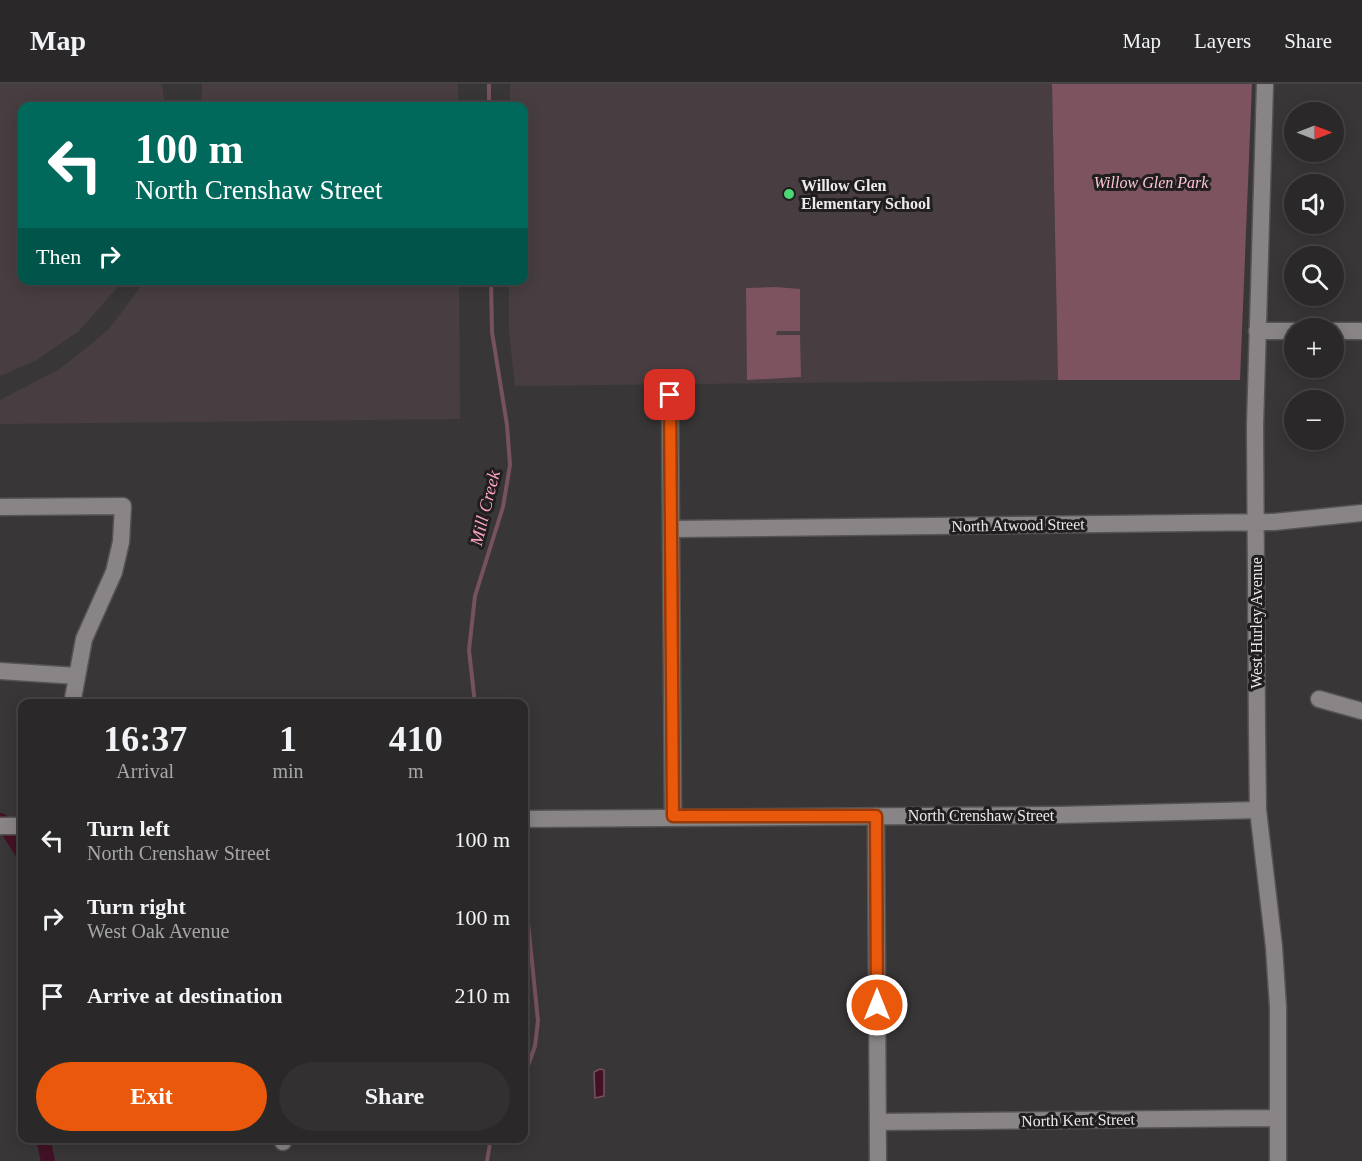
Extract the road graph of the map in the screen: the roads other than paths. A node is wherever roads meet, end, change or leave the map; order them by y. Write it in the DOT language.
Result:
graph roads {
  1 [pos="1265,84"];
  2 [pos="1257,331"];
  3 [pos="1284,331"];
  4 [pos="1344,331"];
  5 [pos="1362,331"];
  6 [pos="670,395"];
  7 [pos="0,507"];
  8 [pos="1362,513"];
  9 [pos="1255,522"];
  10 [pos="673,529"];
  11 [pos="0,671"];
  12 [pos="77,676"];
  13 [pos="73,699"];
  14 [pos="1319,699"];
  15 [pos="1362,711"];
  16 [pos="1258,810"];
  17 [pos="673,816"];
  18 [pos="876,816"];
  19 [pos="528,819"];
  20 [pos="1278,1118"];
  21 [pos="878,1122"];
  22 [pos="878,1161"];
  23 [pos="1278,1161"];
  1 -- 2 [label="street, West Hurley Avenue"];
  2 -- 3 [label="street"];
  2 -- 9 [label="street, West Hurley Avenue"];
  4 -- 5 [label="street"];
  6 -- 10 [label="street"];
  7 -- 12 [label="street"];
  8 -- 9 [label="street, North Atwood Street"];
  9 -- 10 [label="street, North Atwood Street"];
  9 -- 16 [label="street, West Hurley Avenue"];
  10 -- 17 [label="street"];
  11 -- 12 [label="street"];
  12 -- 13 [label="street"];
  14 -- 15 [label="street"];
  16 -- 18 [label="street, North Crenshaw Street"];
  16 -- 20 [label="street, West Hurley Avenue"];
  17 -- 18 [label="street, North Crenshaw Street"];
  17 -- 19 [label="street, North Crenshaw Street"];
  18 -- 21 [label="street"];
  20 -- 21 [label="street, North Kent Street"];
  20 -- 23 [label="street, West Hurley Avenue"];
  21 -- 22 [label="street"];
}
